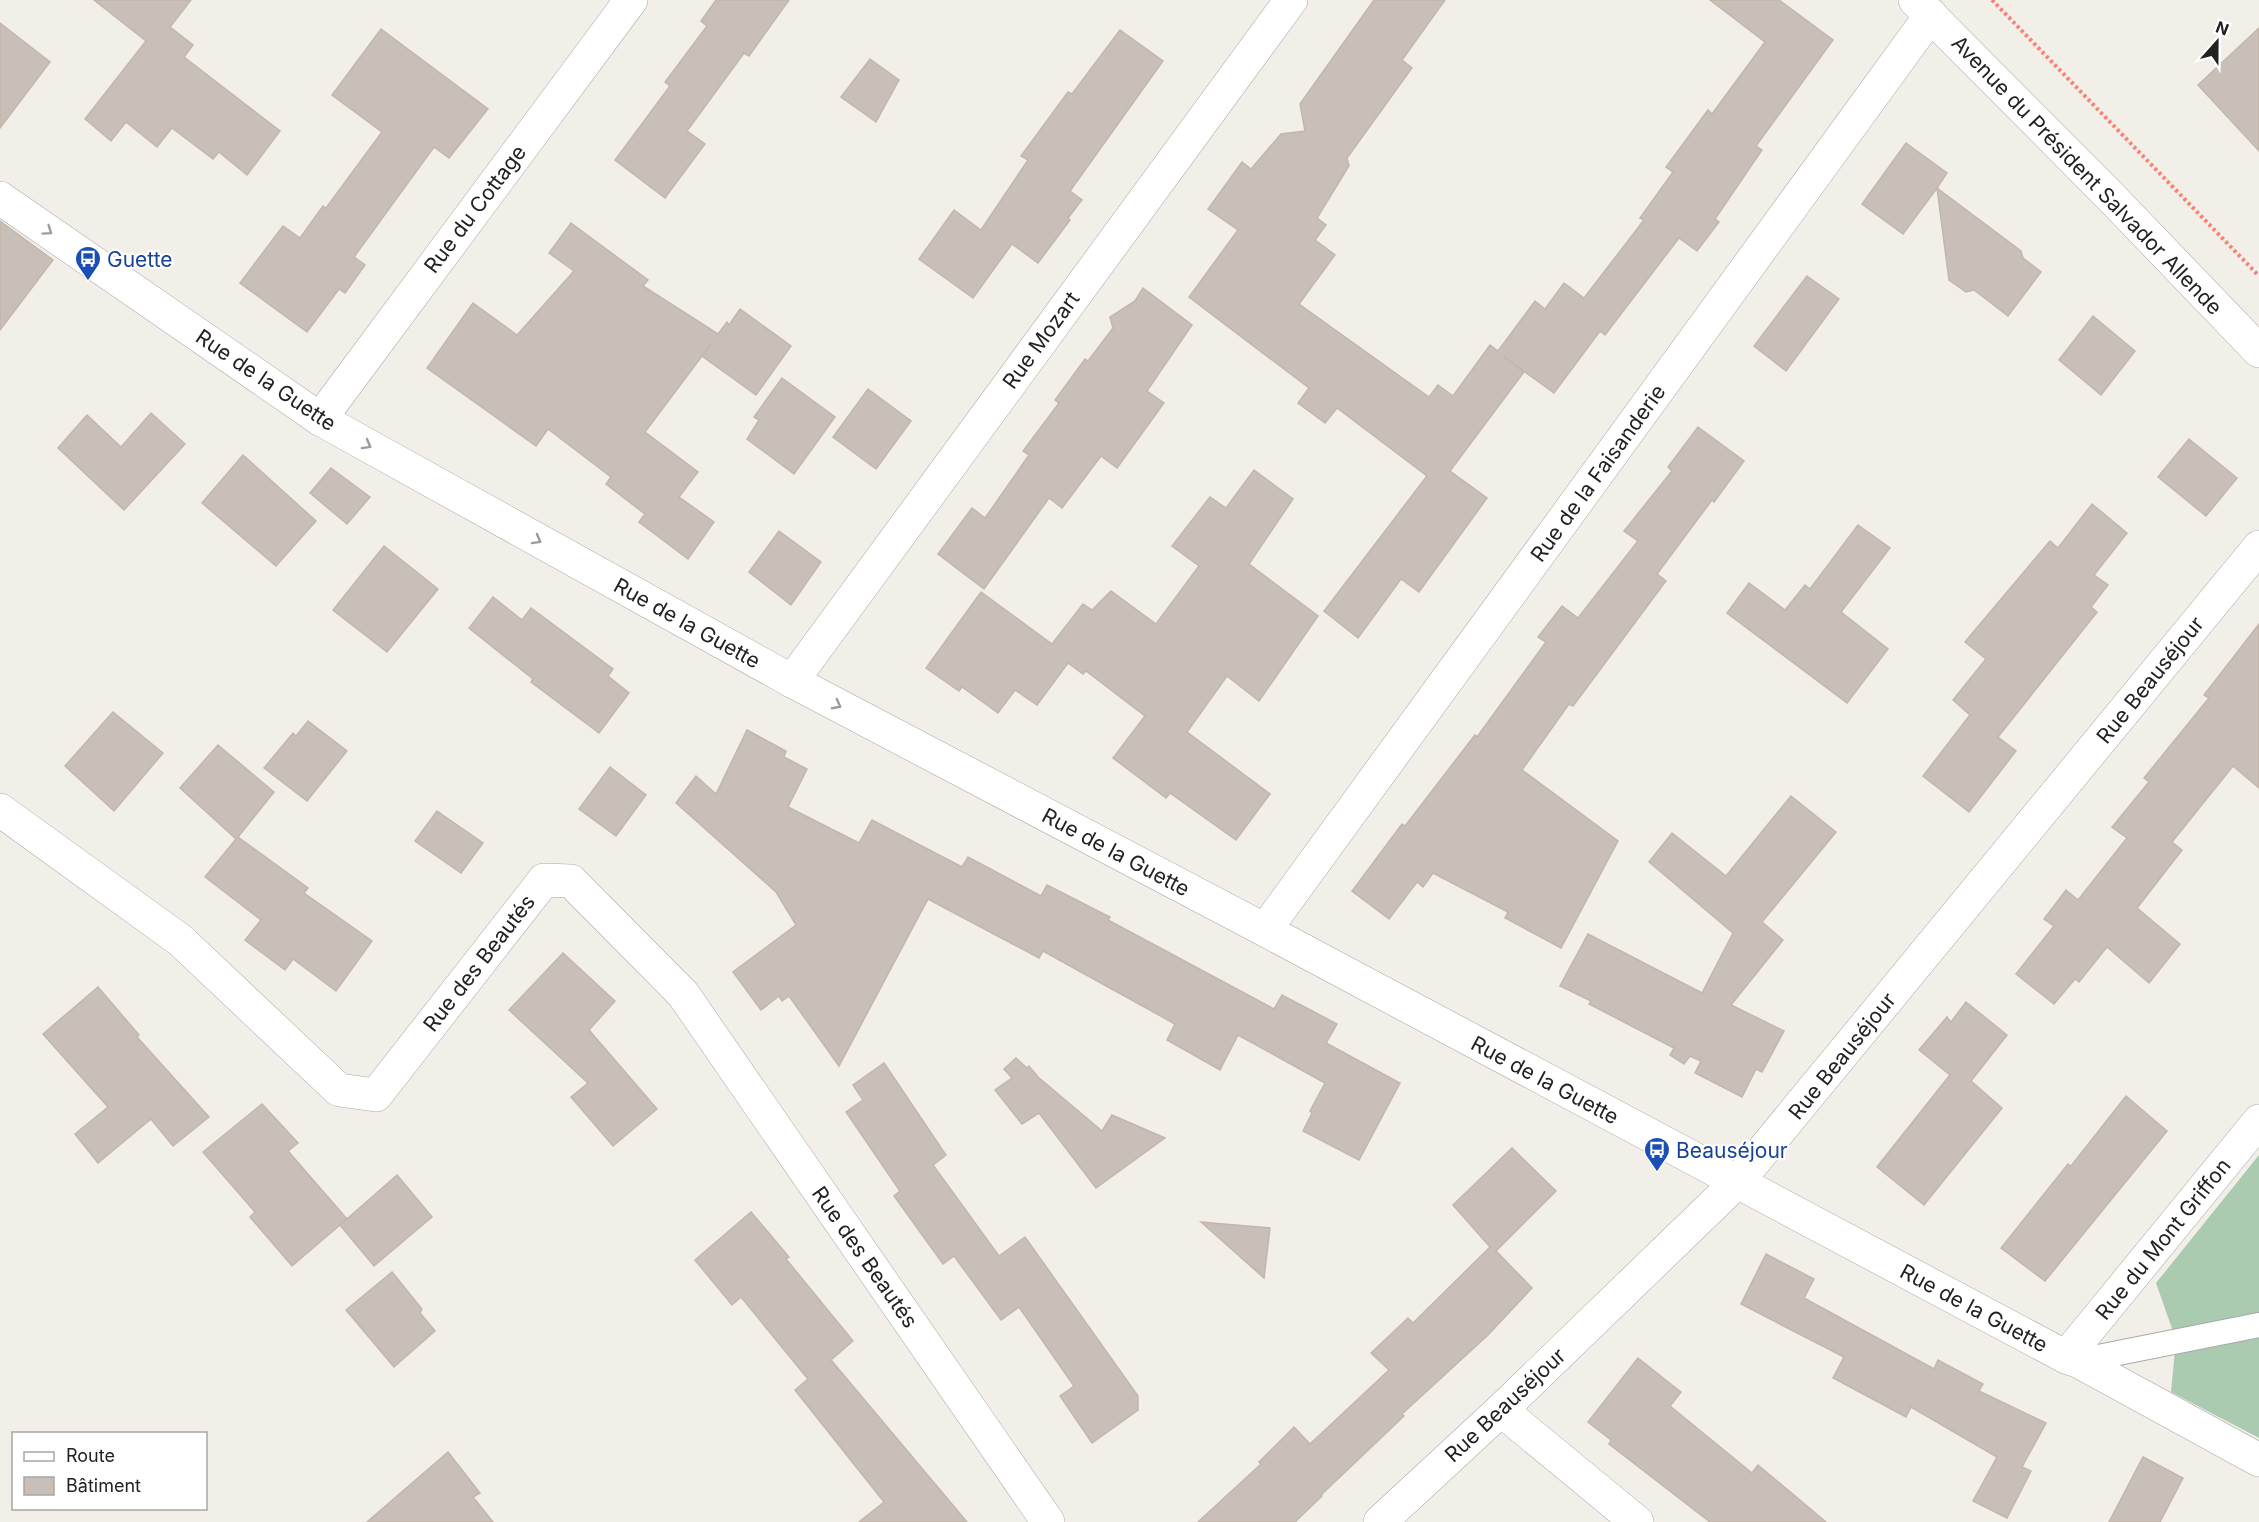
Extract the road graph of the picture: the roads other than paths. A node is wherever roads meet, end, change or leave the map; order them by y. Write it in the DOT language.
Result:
graph roads {
  1 [pos="631,0"];
  2 [pos="1291,0"];
  3 [pos="1923,8"];
  4 [pos="0,198"];
  5 [pos="2259,351"];
  6 [pos="320,419"];
  7 [pos="2259,547"];
  8 [pos="792,681"];
  9 [pos="0,810"];
  10 [pos="1265,930"];
  11 [pos="2259,1121"];
  12 [pos="1738,1181"];
  13 [pos="2259,1324"];
  14 [pos="2072,1359"];
  15 [pos="1501,1410"];
  16 [pos="2259,1460"];
  17 [pos="1048,1522"];
  18 [pos="1380,1522"];
  19 [pos="1637,1522"];
  1 -- 6 [label="street, Rue du Cottage"];
  2 -- 8 [label="street, Rue Mozart"];
  3 -- 5 [label="street, Avenue du Président Salvador Allende"];
  3 -- 10 [label="street, Rue de la Faisanderie"];
  4 -- 6 [label="street, Rue de la Guette, one-way"];
  6 -- 8 [label="street, Rue de la Guette, one-way"];
  7 -- 12 [label="street, Rue Beauséjour"];
  8 -- 10 [label="street, Rue de la Guette, one-way"];
  9 -- 17 [label="street, Rue des Beautés"];
  10 -- 12 [label="street, Rue de la Guette"];
  11 -- 14 [label="street, Rue du Mont Griffon"];
  12 -- 14 [label="street, Rue de la Guette"];
  12 -- 15 [label="street, Rue Beauséjour"];
  13 -- 14 [label="lane"];
  14 -- 16 [label="street, Rue de la Guette"];
  15 -- 18 [label="street, Rue Beauséjour"];
  15 -- 19 [label="street"];
}
